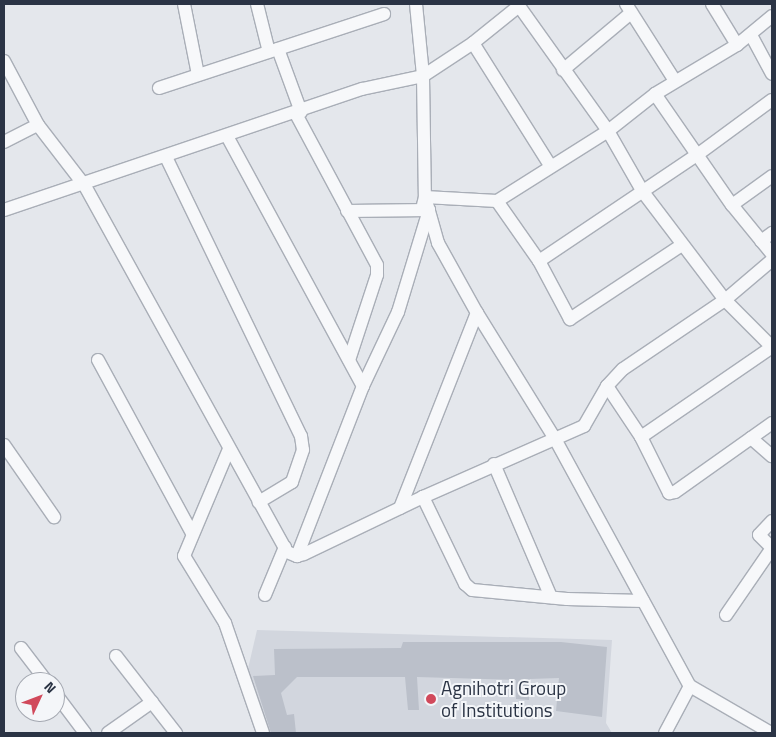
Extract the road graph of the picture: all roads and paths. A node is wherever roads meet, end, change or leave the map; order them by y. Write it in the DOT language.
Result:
graph roads {
  1 [pos="184,4"];
  2 [pos="257,4"];
  3 [pos="416,4"];
  4 [pos="712,4"];
  5 [pos="520,5"];
  6 [pos="628,8"];
  7 [pos="384,14"];
  8 [pos="772,16"];
  9 [pos="751,35"];
  10 [pos="473,43"];
  11 [pos="738,45"];
  12 [pos="273,50"];
  13 [pos="4,62"];
  14 [pos="564,70"];
  15 [pos="772,74"];
  16 [pos="198,75"];
  17 [pos="423,76"];
  18 [pos="675,81"];
  19 [pos="159,88"];
  20 [pos="655,94"];
  21 [pos="772,100"];
  22 [pos="299,113"];
  23 [pos="38,125"];
  24 [pos="608,131"];
  25 [pos="227,136"];
  26 [pos="4,142"];
  27 [pos="697,155"];
  28 [pos="166,157"];
  29 [pos="551,167"];
  30 [pos="772,176"];
  31 [pos="85,186"];
  32 [pos="643,192"];
  33 [pos="425,197"];
  34 [pos="497,201"];
  35 [pos="732,205"];
  36 [pos="4,210"];
  37 [pos="347,210"];
  38 [pos="422,210"];
  39 [pos="772,233"];
  40 [pos="761,241"];
  41 [pos="682,245"];
  42 [pos="772,254"];
  43 [pos="772,260"];
  44 [pos="539,261"];
  45 [pos="725,300"];
  46 [pos="477,313"];
  47 [pos="772,347"];
  48 [pos="98,360"];
  49 [pos="350,362"];
  50 [pos="362,383"];
  51 [pos="607,386"];
  52 [pos="772,423"];
  53 [pos="554,437"];
  54 [pos="641,437"];
  55 [pos="751,438"];
  56 [pos="4,445"];
  57 [pos="229,449"];
  58 [pos="772,456"];
  59 [pos="494,464"];
  60 [pos="423,497"];
  61 [pos="259,502"];
  62 [pos="400,508"];
  63 [pos="54,517"];
  64 [pos="772,522"];
  65 [pos="192,533"];
  66 [pos="285,547"];
  67 [pos="772,548"];
  68 [pos="297,556"];
  69 [pos="265,595"];
  70 [pos="551,597"];
  71 [pos="643,601"];
  72 [pos="726,615"];
  73 [pos="21,648"];
  74 [pos="116,656"];
  75 [pos="39,672"];
  76 [pos="690,686"];
  77 [pos="152,702"];
  78 [pos="65,706"];
  79 [pos="85,733"];
  80 [pos="108,733"];
  81 [pos="176,733"];
  82 [pos="263,733"];
  83 [pos="664,733"];
  84 [pos="771,733"];
  1 -- 16 [label="street"];
  2 -- 12 [label="street"];
  3 -- 17 [label="street"];
  4 -- 11 [label="street"];
  5 -- 10 [label="street"];
  5 -- 14 [label="street"];
  6 -- 14 [label="street"];
  6 -- 18 [label="street"];
  7 -- 12 [label="street"];
  8 -- 9 [label="street"];
  9 -- 11 [label="street"];
  9 -- 15 [label="street"];
  10 -- 17 [label="street"];
  10 -- 29 [label="street"];
  11 -- 18 [label="street"];
  12 -- 16 [label="street"];
  12 -- 22 [label="street"];
  13 -- 23 [label="street"];
  14 -- 24 [label="street"];
  16 -- 19 [label="street"];
  17 -- 22 [label="street"];
  17 -- 33 [label="street"];
  18 -- 20 [label="street"];
  20 -- 24 [label="street"];
  20 -- 27 [label="street"];
  21 -- 27 [label="street"];
  22 -- 25 [label="street"];
  22 -- 37 [label="street"];
  23 -- 26 [label="street"];
  23 -- 31 [label="street"];
  24 -- 29 [label="street"];
  24 -- 32 [label="street"];
  25 -- 28 [label="street"];
  25 -- 49 [label="street"];
  27 -- 32 [label="street"];
  27 -- 35 [label="street"];
  28 -- 31 [label="street"];
  28 -- 61 [label="street"];
  29 -- 34 [label="street"];
  30 -- 35 [label="street"];
  31 -- 36 [label="street"];
  31 -- 57 [label="street"];
  32 -- 41 [label="street"];
  32 -- 44 [label="street"];
  33 -- 34 [label="street"];
  33 -- 38 [label="street"];
  34 -- 44 [label="street"];
  35 -- 40 [label="street"];
  37 -- 38 [label="street"];
  37 -- 49 [label="street"];
  38 -- 46 [label="street"];
  38 -- 50 [label="street"];
  39 -- 40 [label="street"];
  40 -- 42 [label="street"];
  41 -- 44 [label="street"];
  41 -- 45 [label="street"];
  43 -- 45 [label="street"];
  45 -- 47 [label="street"];
  45 -- 51 [label="street"];
  46 -- 53 [label="street"];
  46 -- 62 [label="street"];
  47 -- 54 [label="street"];
  48 -- 65 [label="street"];
  49 -- 50 [label="street"];
  50 -- 68 [label="street"];
  51 -- 53 [label="street"];
  51 -- 54 [label="street"];
  52 -- 55 [label="street"];
  53 -- 59 [label="street"];
  53 -- 71 [label="street"];
  54 -- 55 [label="street"];
  55 -- 58 [label="street"];
  56 -- 63 [label="street"];
  57 -- 61 [label="street"];
  57 -- 65 [label="street"];
  59 -- 60 [label="street"];
  59 -- 70 [label="street"];
  60 -- 62 [label="street"];
  60 -- 70 [label="street"];
  61 -- 66 [label="street"];
  62 -- 68 [label="street"];
  64 -- 67 [label="street"];
  65 -- 82 [label="street"];
  66 -- 68 [label="street"];
  66 -- 69 [label="street"];
  67 -- 72 [label="street"];
  70 -- 71 [label="street"];
  71 -- 76 [label="street"];
  73 -- 75 [label="street"];
  74 -- 77 [label="street"];
  76 -- 83 [label="street"];
  76 -- 84 [label="street"];
  77 -- 80 [label="street"];
  77 -- 81 [label="street"];
  78 -- 79 [label="street"];
}
